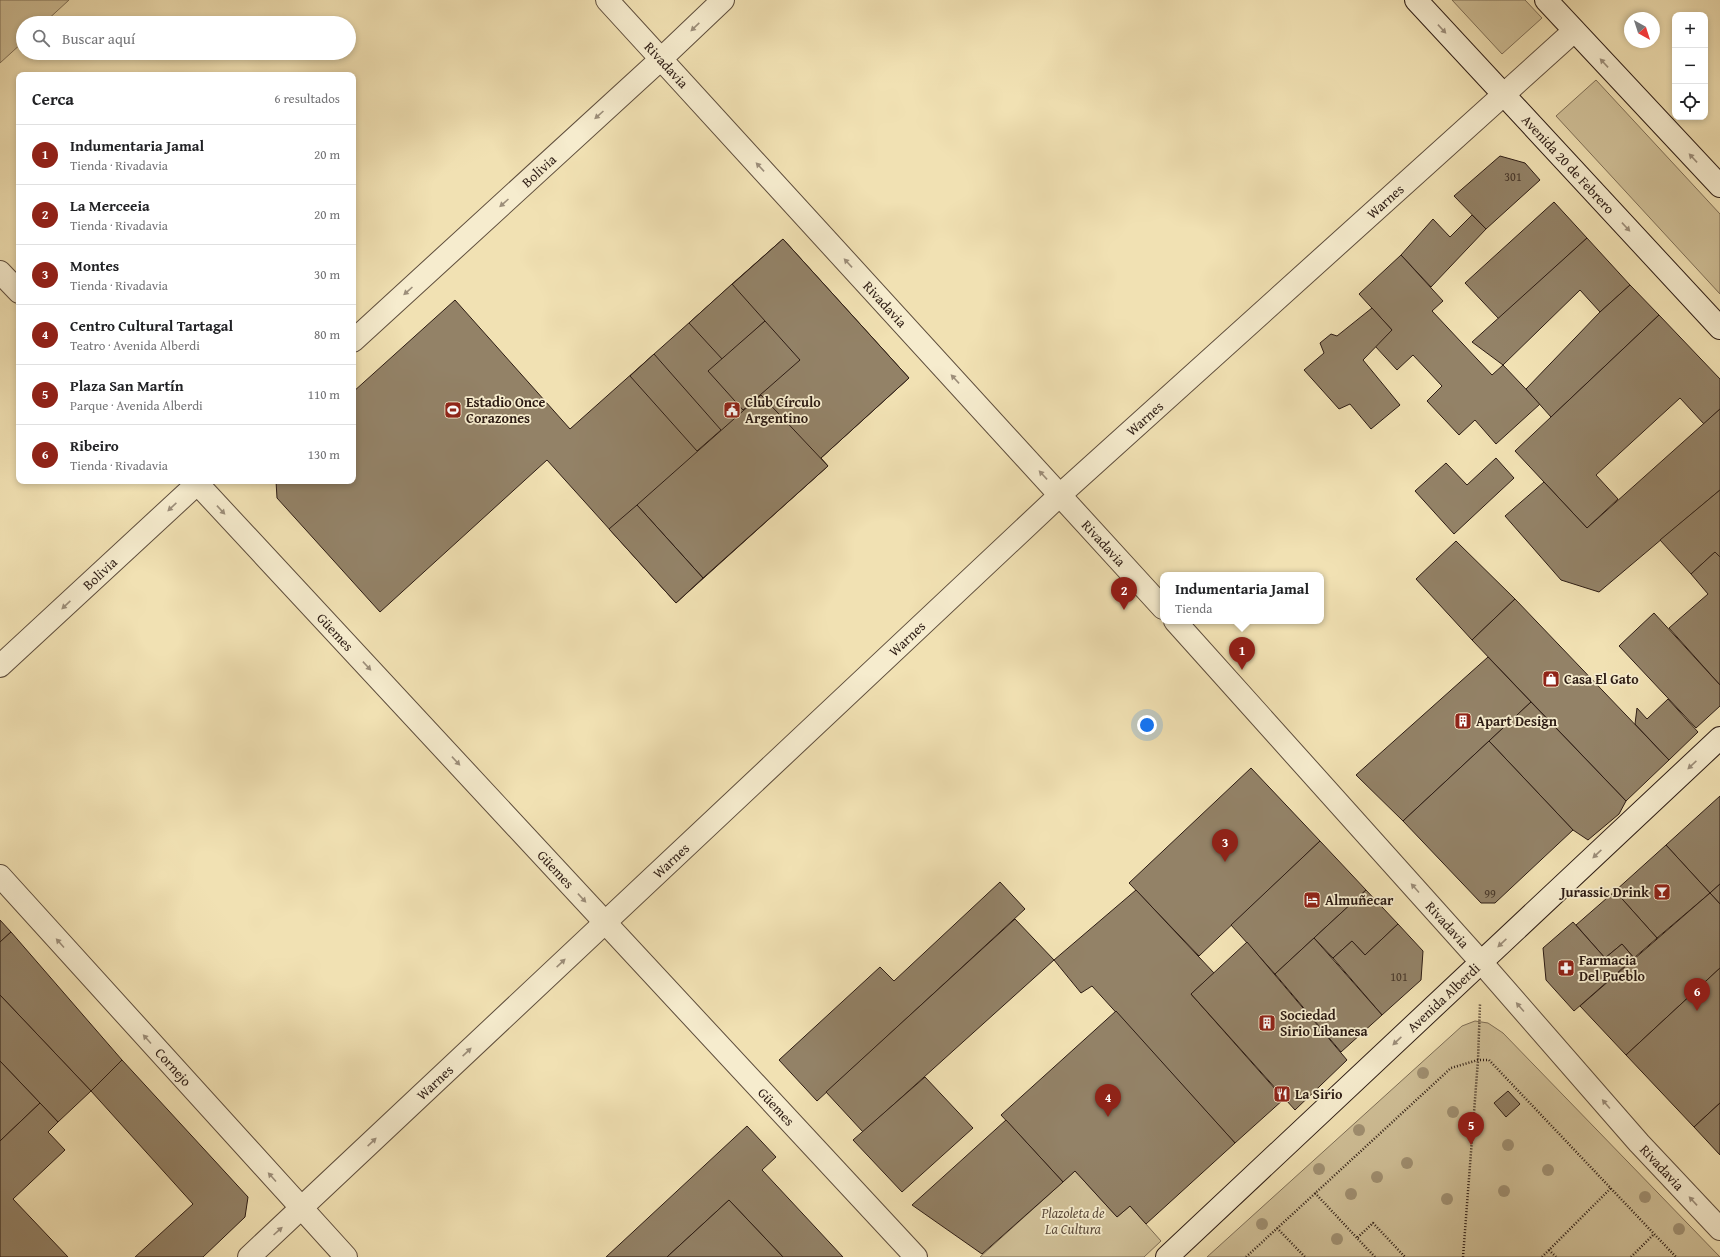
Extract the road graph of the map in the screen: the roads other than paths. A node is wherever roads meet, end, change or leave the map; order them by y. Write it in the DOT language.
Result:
graph roads {
  1 [pos="607,0"];
  2 [pos="723,0"];
  3 [pos="1416,0"];
  4 [pos="1546,0"];
  5 [pos="1574,31"];
  6 [pos="661,59"];
  7 [pos="1503,95"];
  8 [pos="1720,186"];
  9 [pos="0,272"];
  10 [pos="16,289"];
  11 [pos="1720,328"];
  12 [pos="356,338"];
  13 [pos="195,484"];
  14 [pos="199,484"];
  15 [pos="1061,494"];
  16 [pos="1160,605"];
  17 [pos="1178,624"];
  18 [pos="0,666"];
  19 [pos="1720,738"];
  20 [pos="0,876"];
  21 [pos="605,922"];
  22 [pos="1481,962"];
  23 [pos="301,1210"];
  24 [pos="1720,1229"];
  25 [pos="249,1257"];
  26 [pos="346,1257"];
  27 [pos="916,1257"];
  28 [pos="1167,1257"];
  1 -- 6 [label="street, Rivadavia"];
  2 -- 6 [label="street, Bolivia, one-way"];
  3 -- 7 [label="street, Avenida 20 de Febrero, one-way"];
  4 -- 5 [label="street"];
  5 -- 7 [label="street, Warnes"];
  8 -- 5 [label="street, one-way"];
  6 -- 12 [label="street, Bolivia, one-way"];
  15 -- 6 [label="street, Rivadavia, one-way"];
  7 -- 11 [label="street, Avenida 20 de Febrero, one-way"];
  7 -- 15 [label="street, Warnes"];
  9 -- 10 [label="street"];
  13 -- 18 [label="street, Bolivia, one-way"];
  14 -- 21 [label="street, Güemes, one-way"];
  15 -- 16 [label="street, Rivadavia"];
  15 -- 21 [label="street, Warnes"];
  22 -- 17 [label="street, Rivadavia, one-way"];
  19 -- 22 [label="street, Avenida Alberdi, one-way"];
  23 -- 20 [label="street, Cornejo, one-way"];
  23 -- 21 [label="street, Warnes, one-way"];
  21 -- 27 [label="street, Güemes"];
  24 -- 22 [label="street, Rivadavia, one-way"];
  22 -- 28 [label="street, Avenida Alberdi, one-way"];
  25 -- 23 [label="street, Warnes, one-way"];
  23 -- 26 [label="street, Cornejo"];
}
